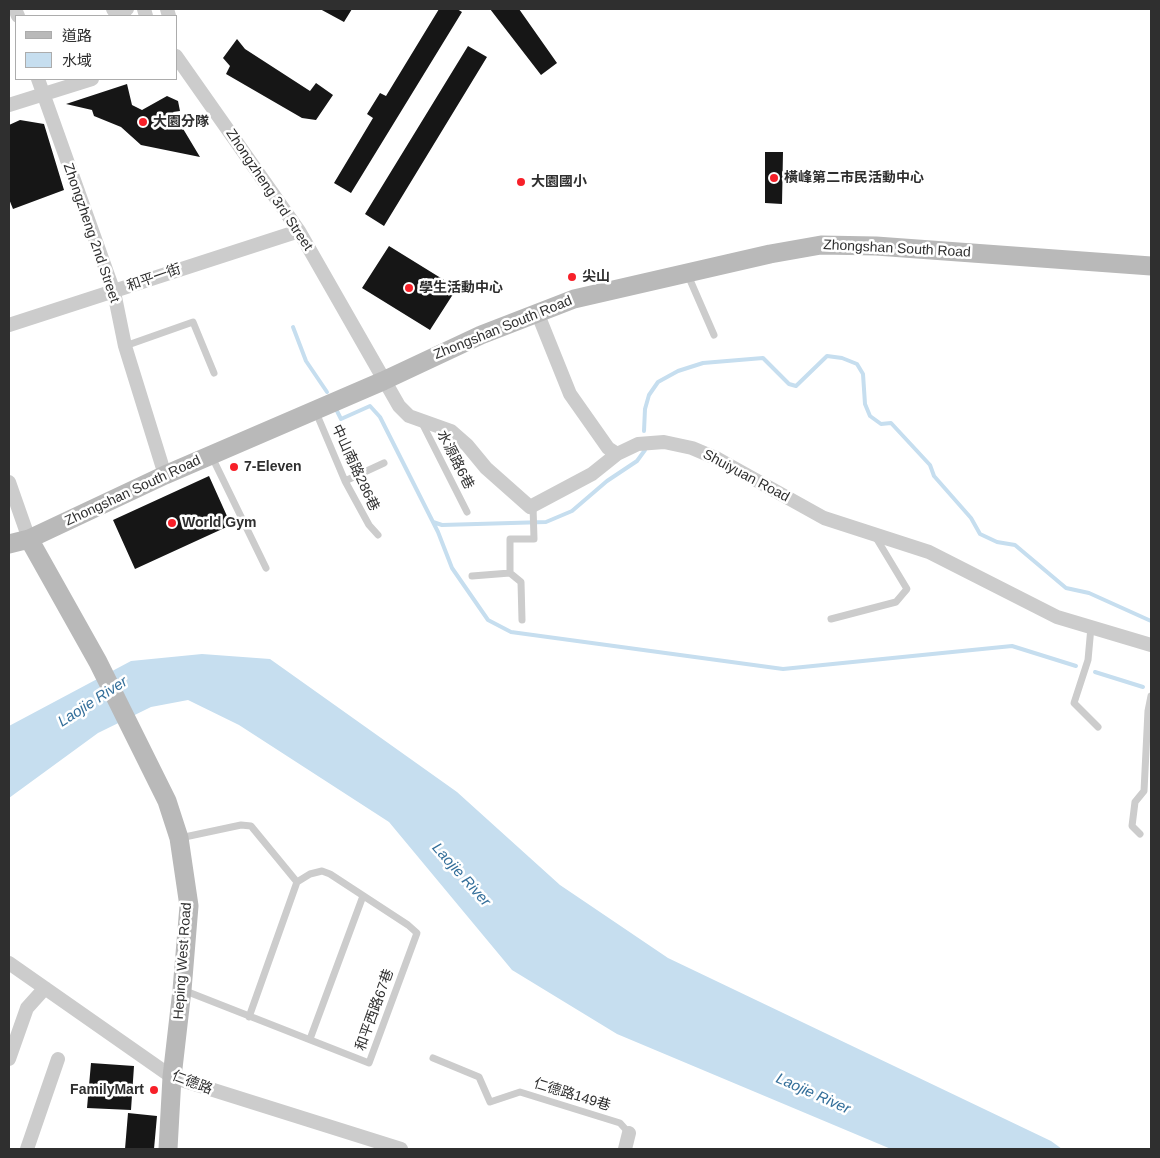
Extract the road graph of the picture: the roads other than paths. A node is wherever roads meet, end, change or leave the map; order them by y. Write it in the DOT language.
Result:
graph roads {
  1 [pos="113,9"];
  2 [pos="127,9"];
  3 [pos="178,59"];
  4 [pos="38,80"];
  5 [pos="89,80"];
  6 [pos="42,94"];
  7 [pos="9,105"];
  8 [pos="299,231"];
  9 [pos="1151,266"];
  10 [pos="687,272"];
  11 [pos="114,292"];
  12 [pos="537,312"];
  13 [pos="9,325"];
  14 [pos="714,335"];
  15 [pos="125,346"];
  16 [pos="214,373"];
  17 [pos="383,381"];
  18 [pos="314,409"];
  19 [pos="420,419"];
  20 [pos="617,454"];
  21 [pos="211,455"];
  22 [pos="384,463"];
  23 [pos="165,475"];
  24 [pos="345,481"];
  25 [pos="9,482"];
  26 [pos="533,510"];
  27 [pos="467,512"];
  28 [pos="874,534"];
  29 [pos="378,535"];
  30 [pos="28,540"];
  31 [pos="9,544"];
  32 [pos="266,568"];
  33 [pos="510,572"];
  34 [pos="472,576"];
  35 [pos="830,619"];
  36 [pos="522,620"];
  37 [pos="1090,627"];
  38 [pos="1151,645"];
  39 [pos="1151,696"];
  40 [pos="1098,727"];
  41 [pos="1140,834"];
  42 [pos="179,838"];
  43 [pos="297,882"];
  44 [pos="363,896"];
  45 [pos="9,963"];
  46 [pos="45,988"];
  47 [pos="182,990"];
  48 [pos="249,1017"];
  49 [pos="310,1039"];
  50 [pos="58,1058"];
  51 [pos="434,1058"];
  52 [pos="9,1060"];
  53 [pos="172,1077"];
  54 [pos="629,1133"];
  55 [pos="27,1149"];
  56 [pos="168,1149"];
  57 [pos="401,1149"];
  58 [pos="625,1149"];
  1 -- 2 [label="street"];
  3 -- 8 [label="street, Zhongzheng 3rd Street"];
  4 -- 6 [label="street, Zhongzheng 2nd Street"];
  5 -- 6 [label="street"];
  6 -- 7 [label="street"];
  6 -- 11 [label="street, Zhongzheng 2nd Street"];
  8 -- 11 [label="street, 和平一街"];
  8 -- 17 [label="street, Zhongzheng 3rd Street"];
  9 -- 10 [label="main road, Zhongshan South Road"];
  10 -- 12 [label="main road, Zhongshan South Road"];
  10 -- 14 [label="lane"];
  11 -- 13 [label="street, 和平一街"];
  11 -- 15 [label="street, Zhongzheng 2nd Street"];
  12 -- 17 [label="main road, Zhongshan South Road"];
  12 -- 20 [label="street"];
  15 -- 16 [label="lane"];
  15 -- 23 [label="street, Zhongzheng 2nd Street"];
  17 -- 18 [label="main road, Zhongshan South Road"];
  17 -- 19 [label="street"];
  18 -- 21 [label="main road, Zhongshan South Road"];
  18 -- 24 [label="lane, 中山南路286巷"];
  19 -- 26 [label="street"];
  19 -- 27 [label="lane, 水源路6巷"];
  20 -- 26 [label="street, Shuiyuan Road"];
  20 -- 28 [label="street, Shuiyuan Road"];
  21 -- 23 [label="main road, Zhongshan South Road"];
  21 -- 32 [label="lane"];
  22 -- 24 [label="lane"];
  23 -- 30 [label="main road, Zhongshan South Road"];
  24 -- 29 [label="lane, 中山南路286巷"];
  25 -- 30 [label="street"];
  26 -- 33 [label="lane"];
  28 -- 35 [label="lane"];
  28 -- 37 [label="street, Shuiyuan Road"];
  30 -- 31 [label="main road, Zhongshan South Road"];
  30 -- 42 [label="main road, Heping West Road"];
  33 -- 34 [label="lane"];
  33 -- 36 [label="lane"];
  37 -- 38 [label="street, Shuiyuan Road"];
  37 -- 40 [label="lane"];
  39 -- 41 [label="lane"];
  42 -- 43 [label="lane"];
  42 -- 47 [label="main road, Heping West Road"];
  43 -- 44 [label="lane"];
  43 -- 48 [label="lane"];
  44 -- 49 [label="lane"];
  44 -- 49 [label="lane, 和平西路67巷"];
  45 -- 46 [label="street, 仁德路"];
  46 -- 52 [label="street"];
  46 -- 53 [label="street, 仁德路"];
  47 -- 48 [label="lane, 和平西路67巷"];
  47 -- 53 [label="main road, Heping West Road"];
  48 -- 49 [label="lane, 和平西路67巷"];
  50 -- 55 [label="street"];
  51 -- 54 [label="lane, 仁德路149巷"];
  53 -- 56 [label="main road, Heping West Road"];
  53 -- 57 [label="street, 仁德路"];
  54 -- 58 [label="street"];
}
